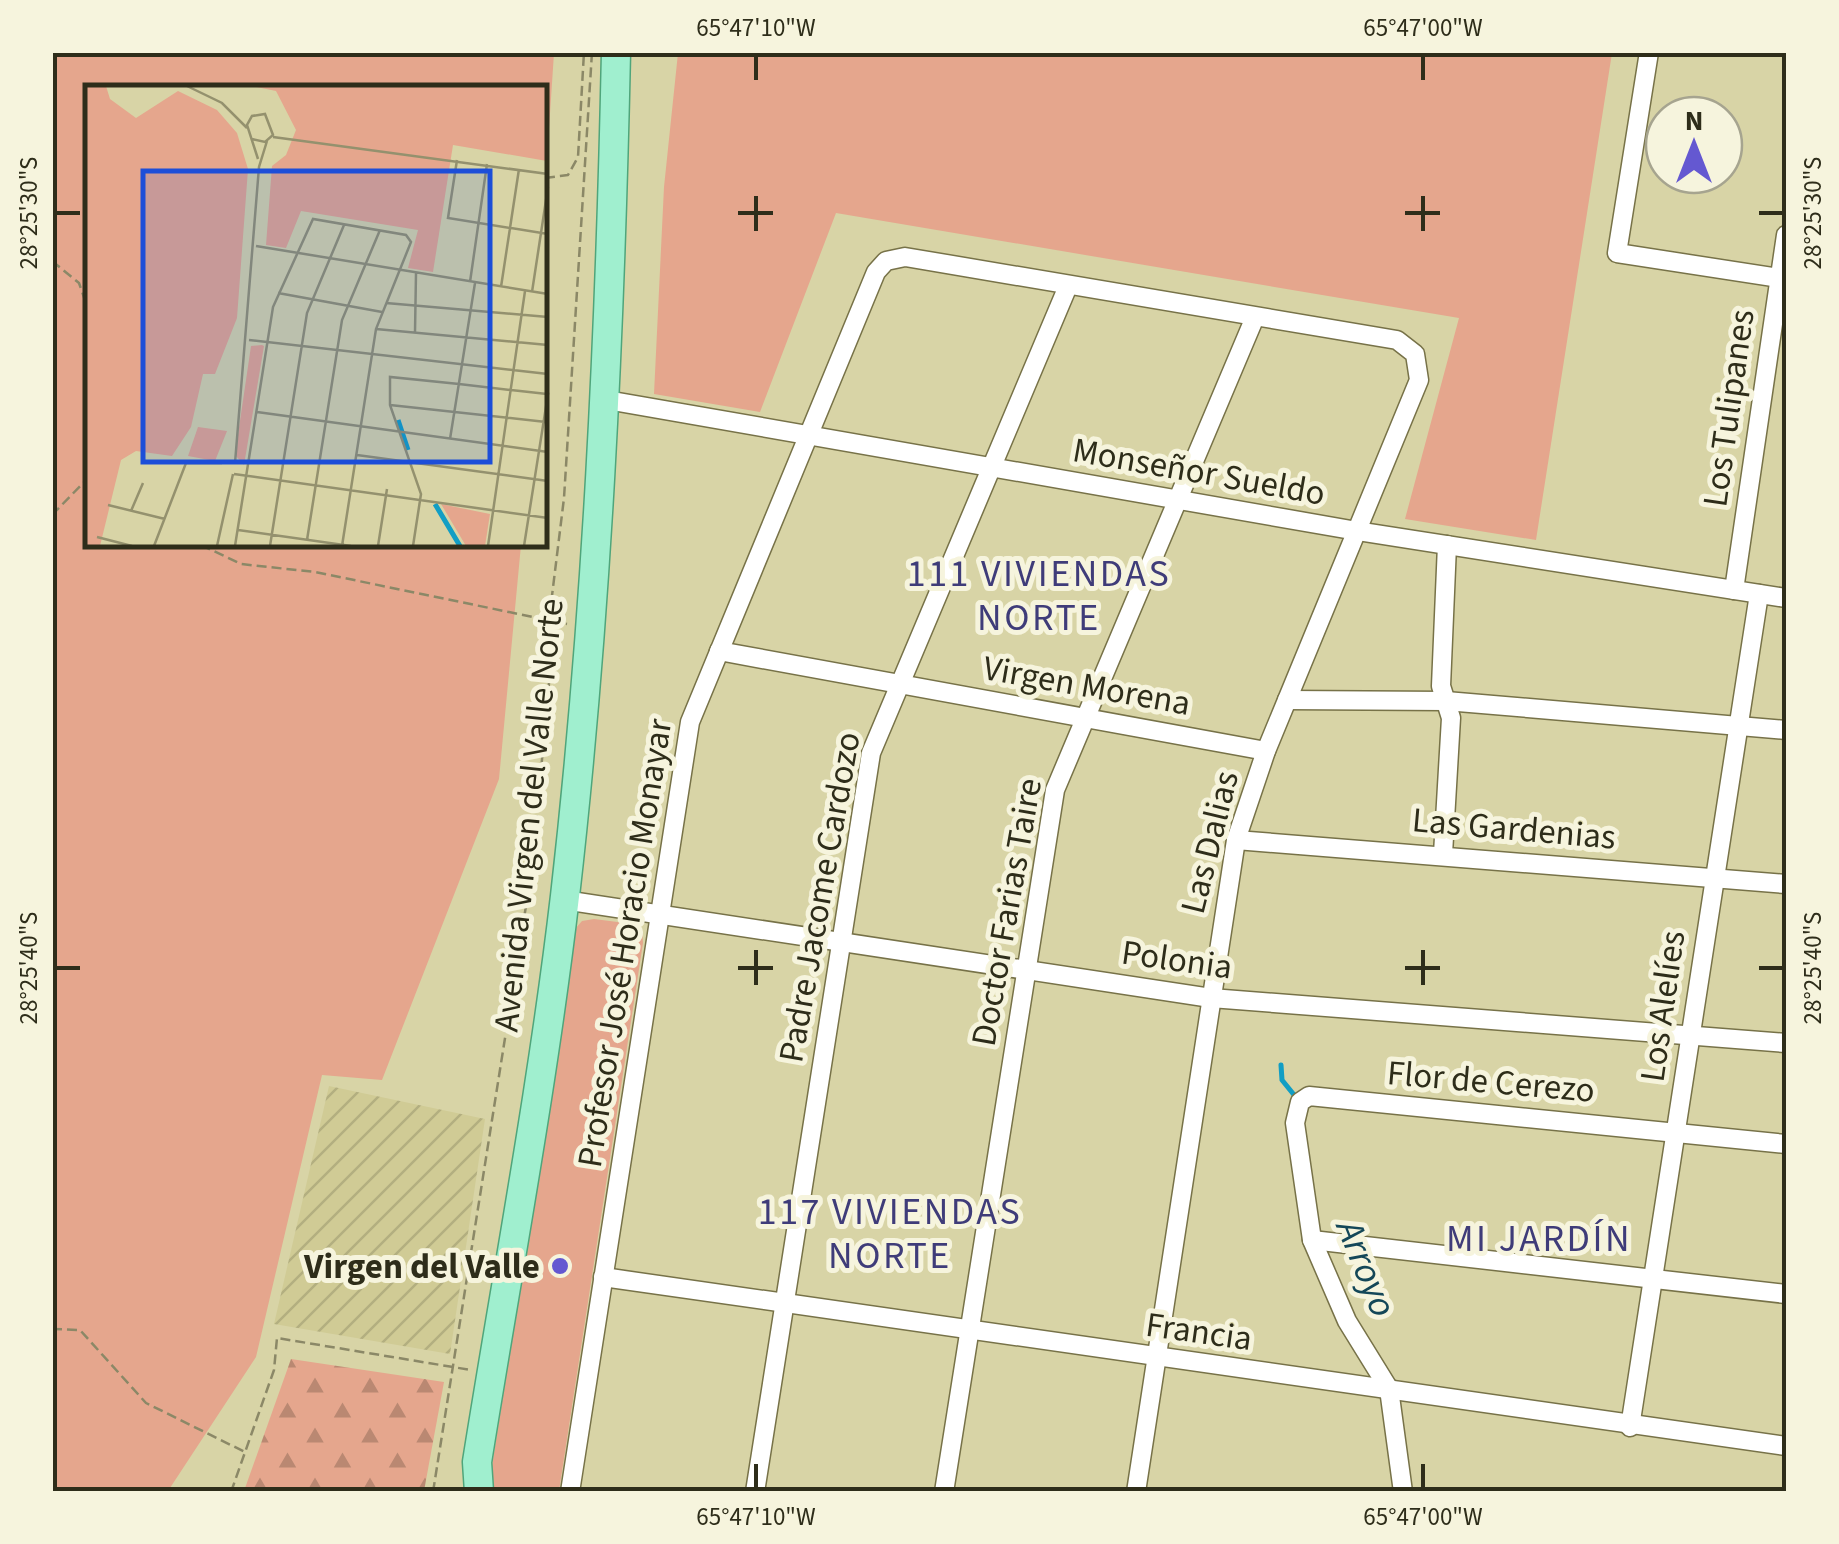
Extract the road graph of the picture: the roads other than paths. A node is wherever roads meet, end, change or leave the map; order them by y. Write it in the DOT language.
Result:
graph roads {
  1 [pos="616,52"];
  2 [pos="1648,52"];
  3 [pos="1786,235"];
  4 [pos="1783,279"];
  5 [pos="1068,286"];
  6 [pos="1255,317"];
  7 [pos="602,398"];
  8 [pos="808,435"];
  9 [pos="992,467"];
  10 [pos="1178,500"];
  11 [pos="1357,531"];
  12 [pos="1447,545"];
  13 [pos="1734,590"];
  14 [pos="1759,594"];
  15 [pos="1786,598"];
  16 [pos="719,650"];
  17 [pos="900,684"];
  18 [pos="1287,700"];
  19 [pos="1446,700"];
  20 [pos="1086,718"];
  21 [pos="1737,724"];
  22 [pos="1786,730"];
  23 [pos="1266,751"];
  24 [pos="1236,840"];
  25 [pos="1443,854"];
  26 [pos="1713,876"];
  27 [pos="1786,884"];
  28 [pos="564,900"];
  29 [pos="660,914"];
  30 [pos="841,942"];
  31 [pos="1027,970"];
  32 [pos="1211,998"];
  33 [pos="1690,1034"];
  34 [pos="1786,1043"];
  35 [pos="1677,1131"];
  36 [pos="1786,1144"];
  37 [pos="1312,1240"];
  38 [pos="603,1277"];
  39 [pos="1652,1278"];
  40 [pos="1786,1294"];
  41 [pos="784,1304"];
  42 [pos="970,1331"];
  43 [pos="1156,1358"];
  44 [pos="1389,1389"];
  45 [pos="1630,1427"];
  46 [pos="1786,1446"];
  47 [pos="477,1462"];
  48 [pos="462,1492"];
  49 [pos="479,1492"];
  50 [pos="570,1492"];
  51 [pos="755,1492"];
  52 [pos="944,1492"];
  53 [pos="1136,1492"];
  54 [pos="1403,1492"];
  1 -- 7 [label="main road, Avenida Virgen del Valle Norte"];
  2 -- 4 [label="street"];
  3 -- 4 [label="street, Los Tulipanes"];
  4 -- 13 [label="street, Los Tulipanes"];
  5 -- 6 [label="street"];
  5 -- 8 [label="street, Profesor José Horacio Monayar"];
  5 -- 9 [label="street, Padre Jacome Cardozo"];
  6 -- 10 [label="street, Doctor Farias Taire"];
  6 -- 11 [label="street, Las Dalias"];
  7 -- 8 [label="street, Monseñor Sueldo"];
  7 -- 28 [label="main road, Avenida Virgen del Valle Norte"];
  8 -- 9 [label="street, Monseñor Sueldo"];
  8 -- 16 [label="street, Profesor José Horacio Monayar"];
  9 -- 10 [label="street, Monseñor Sueldo"];
  9 -- 17 [label="street, Padre Jacome Cardozo"];
  10 -- 11 [label="street, Monseñor Sueldo"];
  10 -- 20 [label="street, Doctor Farias Taire"];
  11 -- 12 [label="street, Monseñor Sueldo"];
  11 -- 18 [label="street, Las Dalias"];
  12 -- 13 [label="street, Monseñor Sueldo"];
  12 -- 19 [label="street"];
  13 -- 14 [label="street, Monseñor Sueldo"];
  14 -- 15 [label="street, Monseñor Sueldo"];
  14 -- 21 [label="street, Los Alelíes"];
  16 -- 17 [label="street, Virgen Morena"];
  16 -- 29 [label="street, Profesor José Horacio Monayar"];
  17 -- 20 [label="street, Virgen Morena"];
  17 -- 30 [label="street, Padre Jacome Cardozo"];
  18 -- 19 [label="street"];
  18 -- 23 [label="street, Las Dalias"];
  19 -- 21 [label="street"];
  19 -- 25 [label="street"];
  20 -- 23 [label="street, Virgen Morena"];
  20 -- 31 [label="street, Doctor Farias Taire"];
  21 -- 22 [label="street"];
  21 -- 26 [label="street, Los Alelíes"];
  23 -- 24 [label="street, Las Dalias"];
  24 -- 25 [label="street, Las Gardenias"];
  24 -- 32 [label="street, Las Dalias"];
  25 -- 26 [label="street, Las Gardenias"];
  26 -- 27 [label="street, Las Gardenias"];
  26 -- 33 [label="street, Los Alelíes"];
  28 -- 29 [label="street, Polonia"];
  28 -- 47 [label="main road, Avenida Virgen del Valle Norte"];
  29 -- 30 [label="street, Polonia"];
  29 -- 38 [label="street, Profesor José Horacio Monayar"];
  30 -- 31 [label="street, Polonia"];
  30 -- 41 [label="street, Padre Jacome Cardozo"];
  31 -- 32 [label="street, Polonia"];
  31 -- 42 [label="street, Doctor Farias Taire"];
  32 -- 33 [label="street, Polonia"];
  32 -- 43 [label="street, Las Dalias"];
  33 -- 34 [label="street, Polonia"];
  33 -- 35 [label="street, Los Alelíes"];
  35 -- 36 [label="street, Flor de Cerezo"];
  35 -- 37 [label="street, Flor de Cerezo"];
  35 -- 39 [label="street, Los Alelíes"];
  37 -- 39 [label="street"];
  37 -- 44 [label="street"];
  38 -- 41 [label="street, Francia"];
  38 -- 50 [label="street, Profesor José Horacio Monayar"];
  39 -- 40 [label="street"];
  39 -- 45 [label="street, Los Alelíes"];
  41 -- 42 [label="street, Francia"];
  41 -- 51 [label="street, Padre Jacome Cardozo"];
  42 -- 43 [label="street, Francia"];
  42 -- 52 [label="street, Doctor Farias Taire"];
  43 -- 44 [label="street, Francia"];
  43 -- 53 [label="street, Las Dalias"];
  44 -- 45 [label="street, Francia"];
  44 -- 54 [label="street"];
  45 -- 46 [label="street, Francia"];
  47 -- 48 [label="main road, Avenida Virgen del Valle Norte"];
  47 -- 49 [label="main road, Avenida Virgen del Valle Norte"];
}
